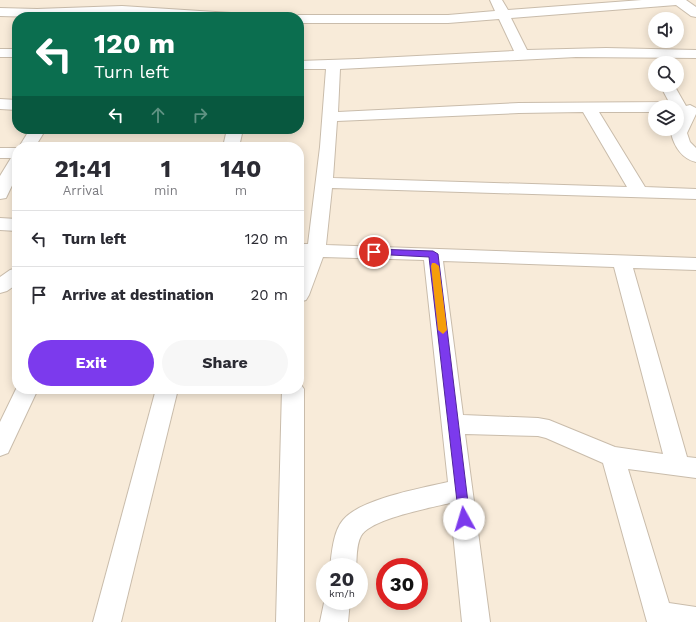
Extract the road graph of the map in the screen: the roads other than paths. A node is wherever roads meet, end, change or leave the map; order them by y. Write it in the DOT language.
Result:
graph roads {
  1 [pos="496,0"];
  2 [pos="678,1"];
  3 [pos="198,3"];
  4 [pos="0,12"];
  5 [pos="12,12"];
  6 [pos="65,12"];
  7 [pos="144,12"];
  8 [pos="182,12"];
  9 [pos="696,13"];
  10 [pos="503,14"];
  11 [pos="304,19"];
  12 [pos="0,53"];
  13 [pos="12,53"];
  14 [pos="696,54"];
  15 [pos="523,56"];
  16 [pos="674,56"];
  17 [pos="648,58"];
  18 [pos="304,65"];
  19 [pos="333,65"];
  20 [pos="0,104"];
  21 [pos="12,105"];
  22 [pos="588,107"];
  23 [pos="648,108"];
  24 [pos="331,117"];
  25 [pos="680,136"];
  26 [pos="0,153"];
  27 [pos="12,153"];
  28 [pos="696,157"];
  29 [pos="12,168"];
  30 [pos="324,183"];
  31 [pos="640,192"];
  32 [pos="0,194"];
  33 [pos="696,194"];
  34 [pos="0,224"];
  35 [pos="12,225"];
  36 [pos="307,250"];
  37 [pos="433,254"];
  38 [pos="622,262"];
  39 [pos="696,264"];
  40 [pos="304,267"];
  41 [pos="12,278"];
  42 [pos="0,286"];
  43 [pos="25,394"];
  44 [pos="166,394"];
  45 [pos="293,394"];
  46 [pos="454,424"];
  47 [pos="0,446"];
  48 [pos="613,457"];
  49 [pos="687,467"];
  50 [pos="461,490"];
  51 [pos="344,558"];
  52 [pos="336,610"];
  53 [pos="660,619"];
  54 [pos="696,620"];
  55 [pos="107,622"];
  56 [pos="290,622"];
  57 [pos="334,622"];
  58 [pos="476,622"];
  1 -- 10 [label="street"];
  2 -- 9 [label="street"];
  2 -- 10 [label="street"];
  3 -- 8 [label="street"];
  4 -- 5 [label="street"];
  6 -- 7 [label="street"];
  10 -- 11 [label="street"];
  10 -- 15 [label="street"];
  12 -- 13 [label="street"];
  14 -- 16 [label="street"];
  15 -- 17 [label="street"];
  15 -- 19 [label="street"];
  18 -- 19 [label="street"];
  19 -- 24 [label="street"];
  20 -- 21 [label="street"];
  22 -- 23 [label="street"];
  22 -- 24 [label="street"];
  22 -- 31 [label="street"];
  24 -- 30 [label="street"];
  25 -- 28 [label="street"];
  26 -- 27 [label="street"];
  29 -- 32 [label="street"];
  30 -- 31 [label="street"];
  30 -- 36 [label="street"];
  31 -- 33 [label="street"];
  34 -- 35 [label="street"];
  36 -- 37 [label="street"];
  36 -- 40 [label="street"];
  37 -- 38 [label="street"];
  37 -- 46 [label="street"];
  38 -- 39 [label="street"];
  38 -- 49 [label="street"];
  41 -- 42 [label="street"];
  43 -- 47 [label="street"];
  44 -- 55 [label="street"];
  45 -- 56 [label="street"];
  46 -- 48 [label="street"];
  46 -- 50 [label="street"];
  48 -- 49 [label="street"];
  48 -- 53 [label="street"];
  50 -- 51 [label="street"];
  50 -- 58 [label="street"];
  52 -- 57 [label="street"];
  53 -- 54 [label="street"];
}
